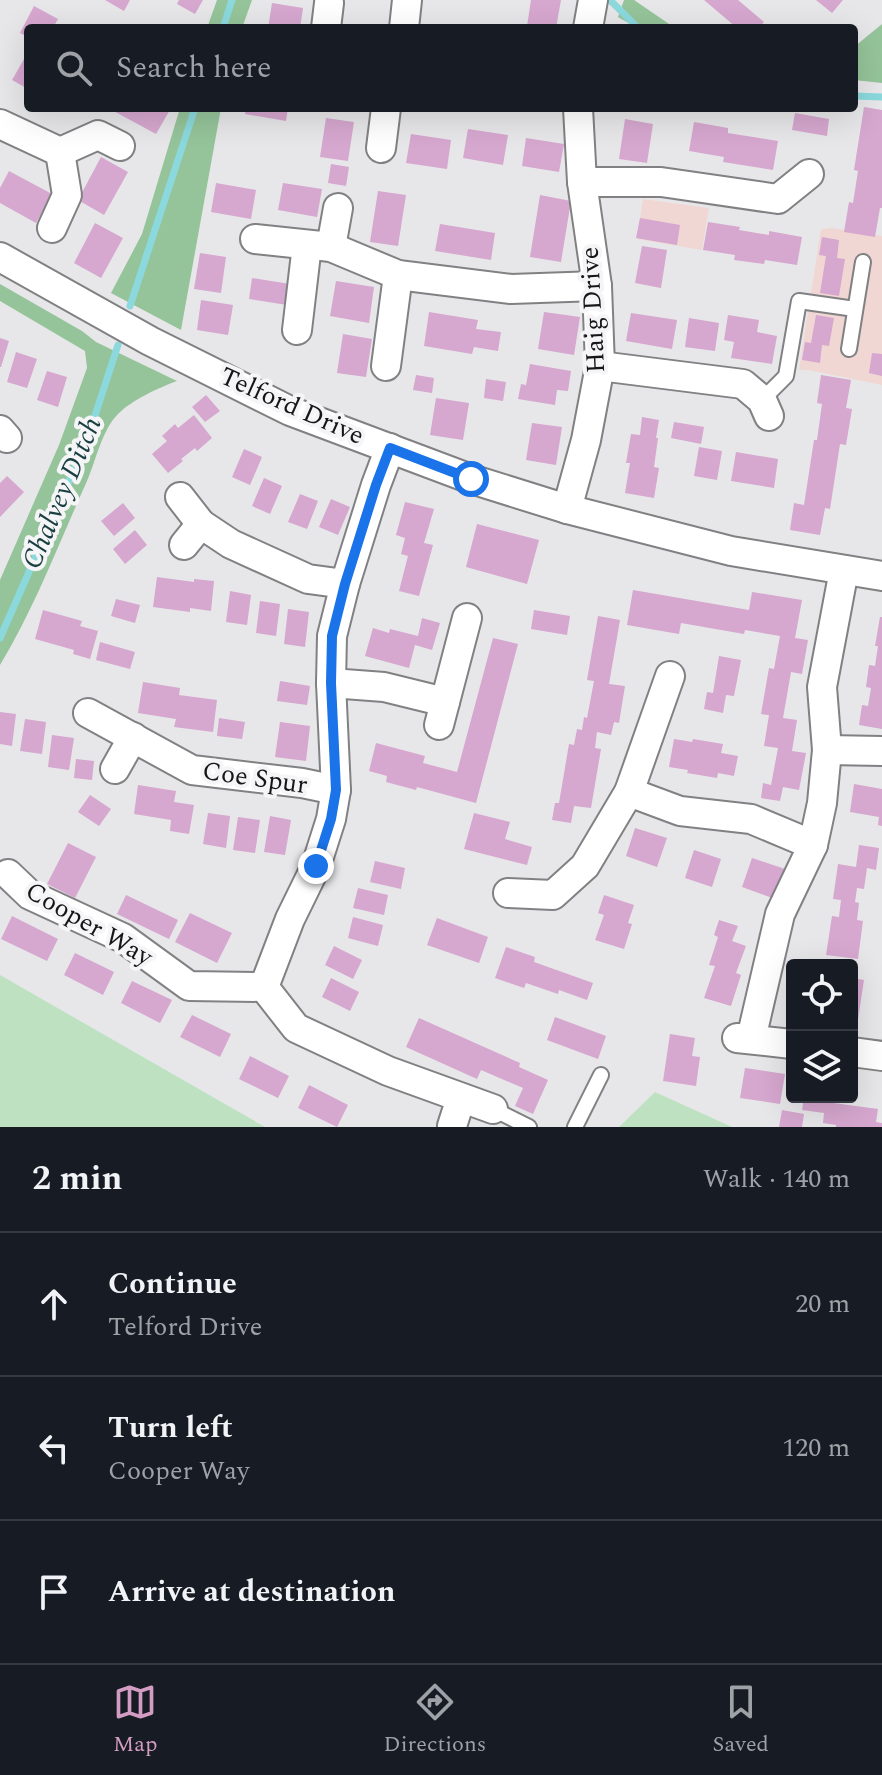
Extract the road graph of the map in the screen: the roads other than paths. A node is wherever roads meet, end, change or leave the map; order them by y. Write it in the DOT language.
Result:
graph roads {
  1 [pos="407,0"];
  2 [pos="404,24"];
  3 [pos="386,112"];
  4 [pos="578,112"];
  5 [pos="0,124"];
  6 [pos="120,146"];
  7 [pos="381,148"];
  8 [pos="60,152"];
  9 [pos="809,174"];
  10 [pos="582,182"];
  11 [pos="338,208"];
  12 [pos="52,228"];
  13 [pos="255,239"];
  14 [pos="319,246"];
  15 [pos="0,257"];
  16 [pos="863,262"];
  17 [pos="398,275"];
  18 [pos="597,286"];
  19 [pos="855,309"];
  20 [pos="297,330"];
  21 [pos="849,349"];
  22 [pos="386,366"];
  23 [pos="600,366"];
  24 [pos="766,408"];
  25 [pos="390,448"];
  26 [pos="180,497"];
  27 [pos="567,509"];
  28 [pos="844,570"];
  29 [pos="882,576"];
  30 [pos="345,584"];
  31 [pos="467,618"];
  32 [pos="670,676"];
  33 [pos="331,683"];
  34 [pos="88,713"];
  35 [pos="133,737"];
  36 [pos="827,750"];
  37 [pos="882,751"];
  38 [pos="115,769"];
  39 [pos="336,790"];
  40 [pos="629,792"];
  41 [pos="813,845"];
  42 [pos="8,874"];
  43 [pos="508,893"];
  44 [pos="264,987"];
  45 [pos="786,1043"];
  46 [pos="858,1053"];
  47 [pos="882,1056"];
  48 [pos="601,1075"];
  49 [pos="461,1098"];
  50 [pos="493,1109"];
  51 [pos="452,1126"];
  52 [pos="529,1127"];
  53 [pos="575,1127"];
  1 -- 2 [label="street"];
  3 -- 7 [label="street"];
  4 -- 10 [label="street, Haig Drive"];
  5 -- 8 [label="street"];
  6 -- 8 [label="street"];
  8 -- 12 [label="street"];
  9 -- 10 [label="street"];
  10 -- 18 [label="street, Haig Drive"];
  11 -- 14 [label="street"];
  13 -- 14 [label="street"];
  14 -- 17 [label="street"];
  14 -- 20 [label="street"];
  15 -- 25 [label="street, Telford Drive"];
  16 -- 19 [label="lane"];
  17 -- 18 [label="street"];
  17 -- 22 [label="street"];
  18 -- 23 [label="street, Haig Drive"];
  19 -- 21 [label="lane"];
  19 -- 24 [label="lane"];
  23 -- 24 [label="street"];
  23 -- 27 [label="street, Haig Drive"];
  25 -- 27 [label="street, Telford Drive"];
  25 -- 30 [label="street"];
  26 -- 30 [label="street"];
  27 -- 28 [label="street, Telford Drive"];
  28 -- 29 [label="street, Telford Drive"];
  28 -- 36 [label="street"];
  30 -- 33 [label="street"];
  31 -- 33 [label="street"];
  32 -- 40 [label="street"];
  33 -- 39 [label="street"];
  34 -- 35 [label="street, Coe Spur"];
  35 -- 38 [label="street"];
  35 -- 39 [label="street, Coe Spur"];
  36 -- 37 [label="street"];
  36 -- 41 [label="street"];
  39 -- 44 [label="street"];
  40 -- 41 [label="street"];
  40 -- 43 [label="street"];
  41 -- 45 [label="street"];
  42 -- 44 [label="street, Cooper Way"];
  44 -- 49 [label="street"];
  46 -- 47 [label="street"];
  48 -- 53 [label="lane"];
  49 -- 50 [label="street"];
  49 -- 51 [label="street"];
  50 -- 52 [label="lane"];
}
